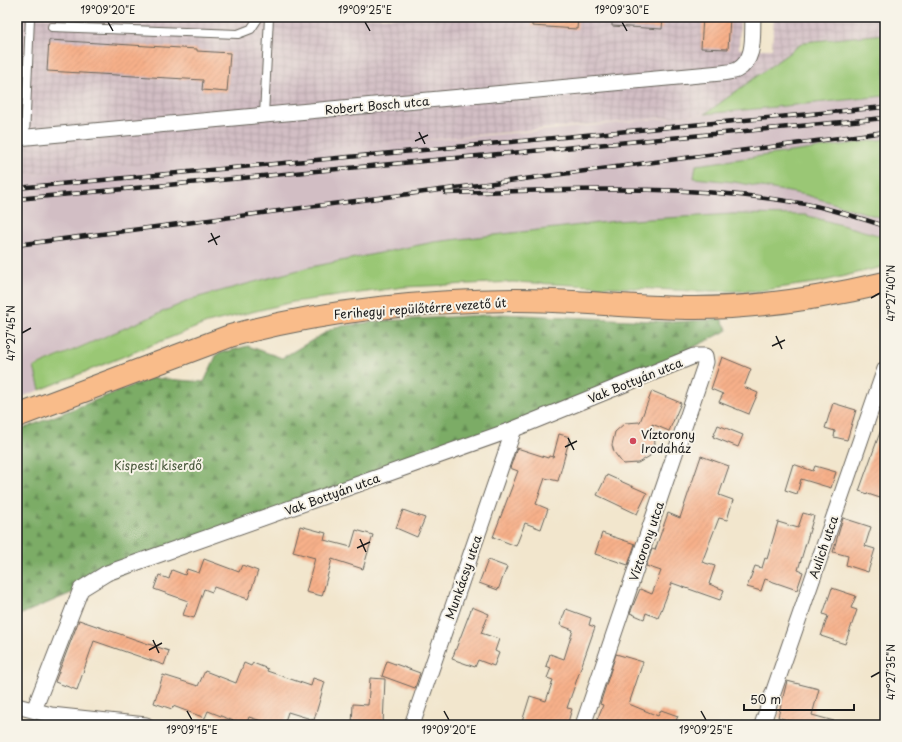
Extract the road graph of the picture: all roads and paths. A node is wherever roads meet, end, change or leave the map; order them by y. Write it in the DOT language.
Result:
graph roads {
  1 [pos="30,17"];
  2 [pos="259,17"];
  3 [pos="269,17"];
  4 [pos="753,17"];
  5 [pos="52,27"];
  6 [pos="264,115"];
  7 [pos="21,138"];
  8 [pos="885,283"];
  9 [pos="705,356"];
  10 [pos="885,368"];
  11 [pos="17,416"];
  12 [pos="514,429"];
  13 [pos="17,706"];
  14 [pos="34,710"];
  15 [pos="146,725"];
  16 [pos="412,725"];
  17 [pos="583,725"];
  18 [pos="762,725"];
  1 -- 7 [label="lane"];
  2 -- 5 [label="lane"];
  3 -- 6 [label="lane"];
  4 -- 6 [label="street, Robert Bosch utca"];
  6 -- 7 [label="street, Robert Bosch utca"];
  8 -- 11 [label="main road, Ferihegyi repülőtérre vezető út"];
  9 -- 12 [label="street, Vak Bottyán utca"];
  9 -- 17 [label="street, Víztorony utca"];
  10 -- 18 [label="street, Aulich utca"];
  12 -- 14 [label="street, Vak Bottyán utca"];
  12 -- 16 [label="street, Munkácsy utca"];
  13 -- 14 [label="street"];
  14 -- 15 [label="street"];
}
